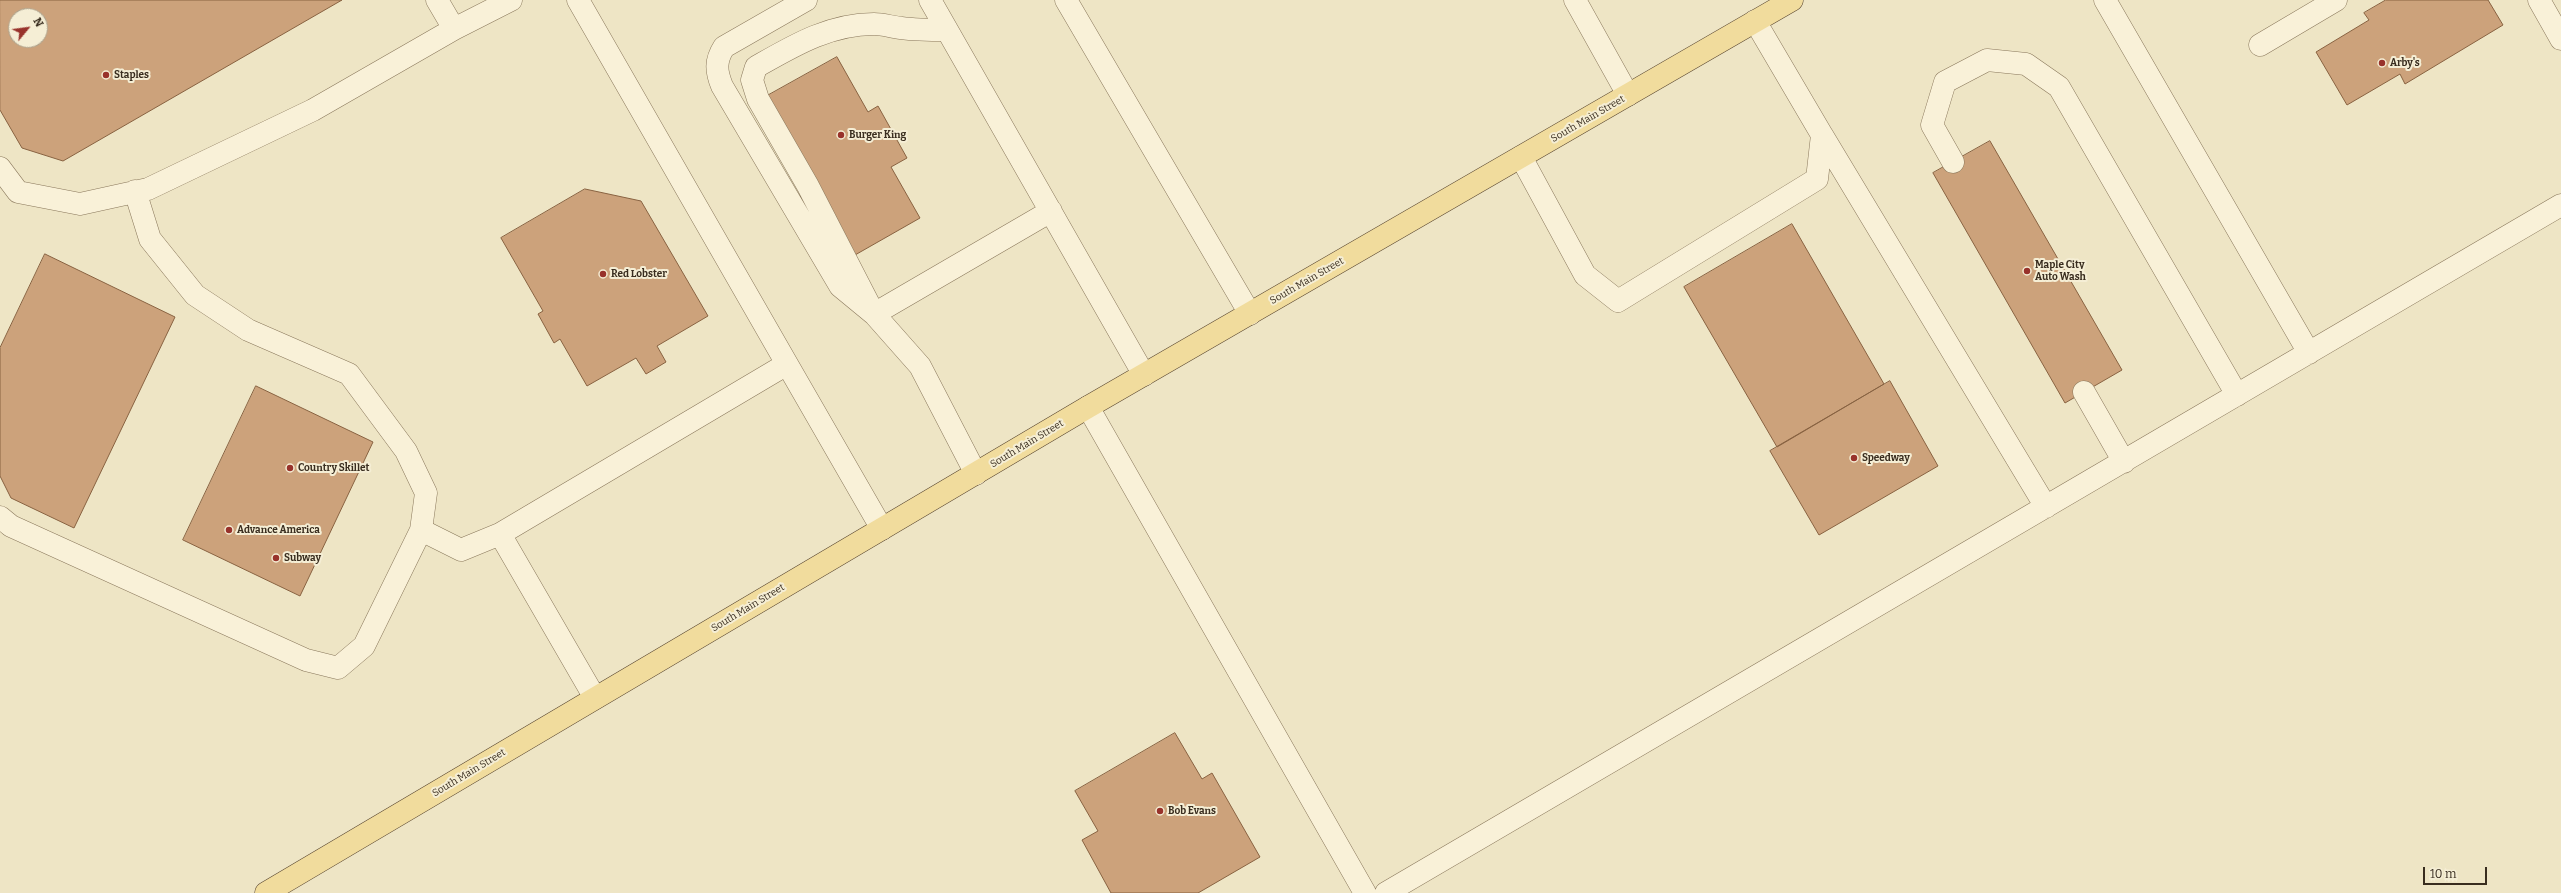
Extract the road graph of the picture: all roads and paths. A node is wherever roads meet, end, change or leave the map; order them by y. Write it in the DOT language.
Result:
graph roads {
  1 [pos="437,0"];
  2 [pos="511,0"];
  3 [pos="578,0"];
  4 [pos="806,0"];
  5 [pos="930,0"];
  6 [pos="1066,0"];
  7 [pos="1575,0"];
  8 [pos="1792,0"];
  9 [pos="2105,0"];
  10 [pos="2336,0"];
  11 [pos="2539,0"];
  12 [pos="1755,21"];
  13 [pos="454,29"];
  14 [pos="947,30"];
  15 [pos="2561,39"];
  16 [pos="2260,45"];
  17 [pos="1628,95"];
  18 [pos="1822,135"];
  19 [pos="1521,157"];
  20 [pos="1953,162"];
  21 [pos="0,168"];
  22 [pos="135,191"];
  23 [pos="2561,205"];
  24 [pos="1051,212"];
  25 [pos="874,314"];
  26 [pos="1250,314"];
  27 [pos="2309,353"];
  28 [pos="787,364"];
  29 [pos="1144,375"];
  30 [pos="2084,392"];
  31 [pos="2237,395"];
  32 [pos="1088,407"];
  33 [pos="2124,462"];
  34 [pos="976,474"];
  35 [pos="2046,507"];
  36 [pos="0,517"];
  37 [pos="882,529"];
  38 [pos="421,530"];
  39 [pos="500,534"];
  40 [pos="595,698"];
  41 [pos="266,893"];
  42 [pos="1365,893"];
  43 [pos="1386,893"];
  1 -- 13 [label="lane"];
  2 -- 13 [label="lane"];
  3 -- 28 [label="lane"];
  4 -- 25 [label="lane"];
  5 -- 14 [label="lane"];
  6 -- 26 [label="lane"];
  7 -- 17 [label="lane"];
  8 -- 12 [label="main road, South Main Street"];
  9 -- 27 [label="lane"];
  10 -- 16 [label="lane"];
  11 -- 15 [label="lane"];
  12 -- 17 [label="main road, South Main Street"];
  12 -- 18 [label="lane"];
  13 -- 22 [label="lane"];
  14 -- 24 [label="lane"];
  14 -- 25 [label="lane"];
  17 -- 19 [label="main road, South Main Street"];
  18 -- 19 [label="lane"];
  18 -- 35 [label="lane"];
  19 -- 26 [label="main road, South Main Street"];
  20 -- 31 [label="lane"];
  21 -- 22 [label="lane"];
  22 -- 38 [label="lane"];
  23 -- 27 [label="lane"];
  24 -- 25 [label="lane"];
  24 -- 29 [label="lane"];
  25 -- 34 [label="lane"];
  26 -- 29 [label="main road, South Main Street"];
  27 -- 31 [label="lane"];
  28 -- 37 [label="lane"];
  28 -- 39 [label="lane"];
  29 -- 32 [label="main road, South Main Street"];
  30 -- 33 [label="lane"];
  31 -- 33 [label="lane"];
  32 -- 34 [label="main road, South Main Street"];
  32 -- 42 [label="lane"];
  33 -- 35 [label="lane"];
  34 -- 37 [label="main road, South Main Street"];
  35 -- 43 [label="lane"];
  36 -- 38 [label="lane"];
  37 -- 40 [label="main road, South Main Street"];
  38 -- 39 [label="lane"];
  39 -- 40 [label="lane"];
  40 -- 41 [label="main road, South Main Street"];
}
